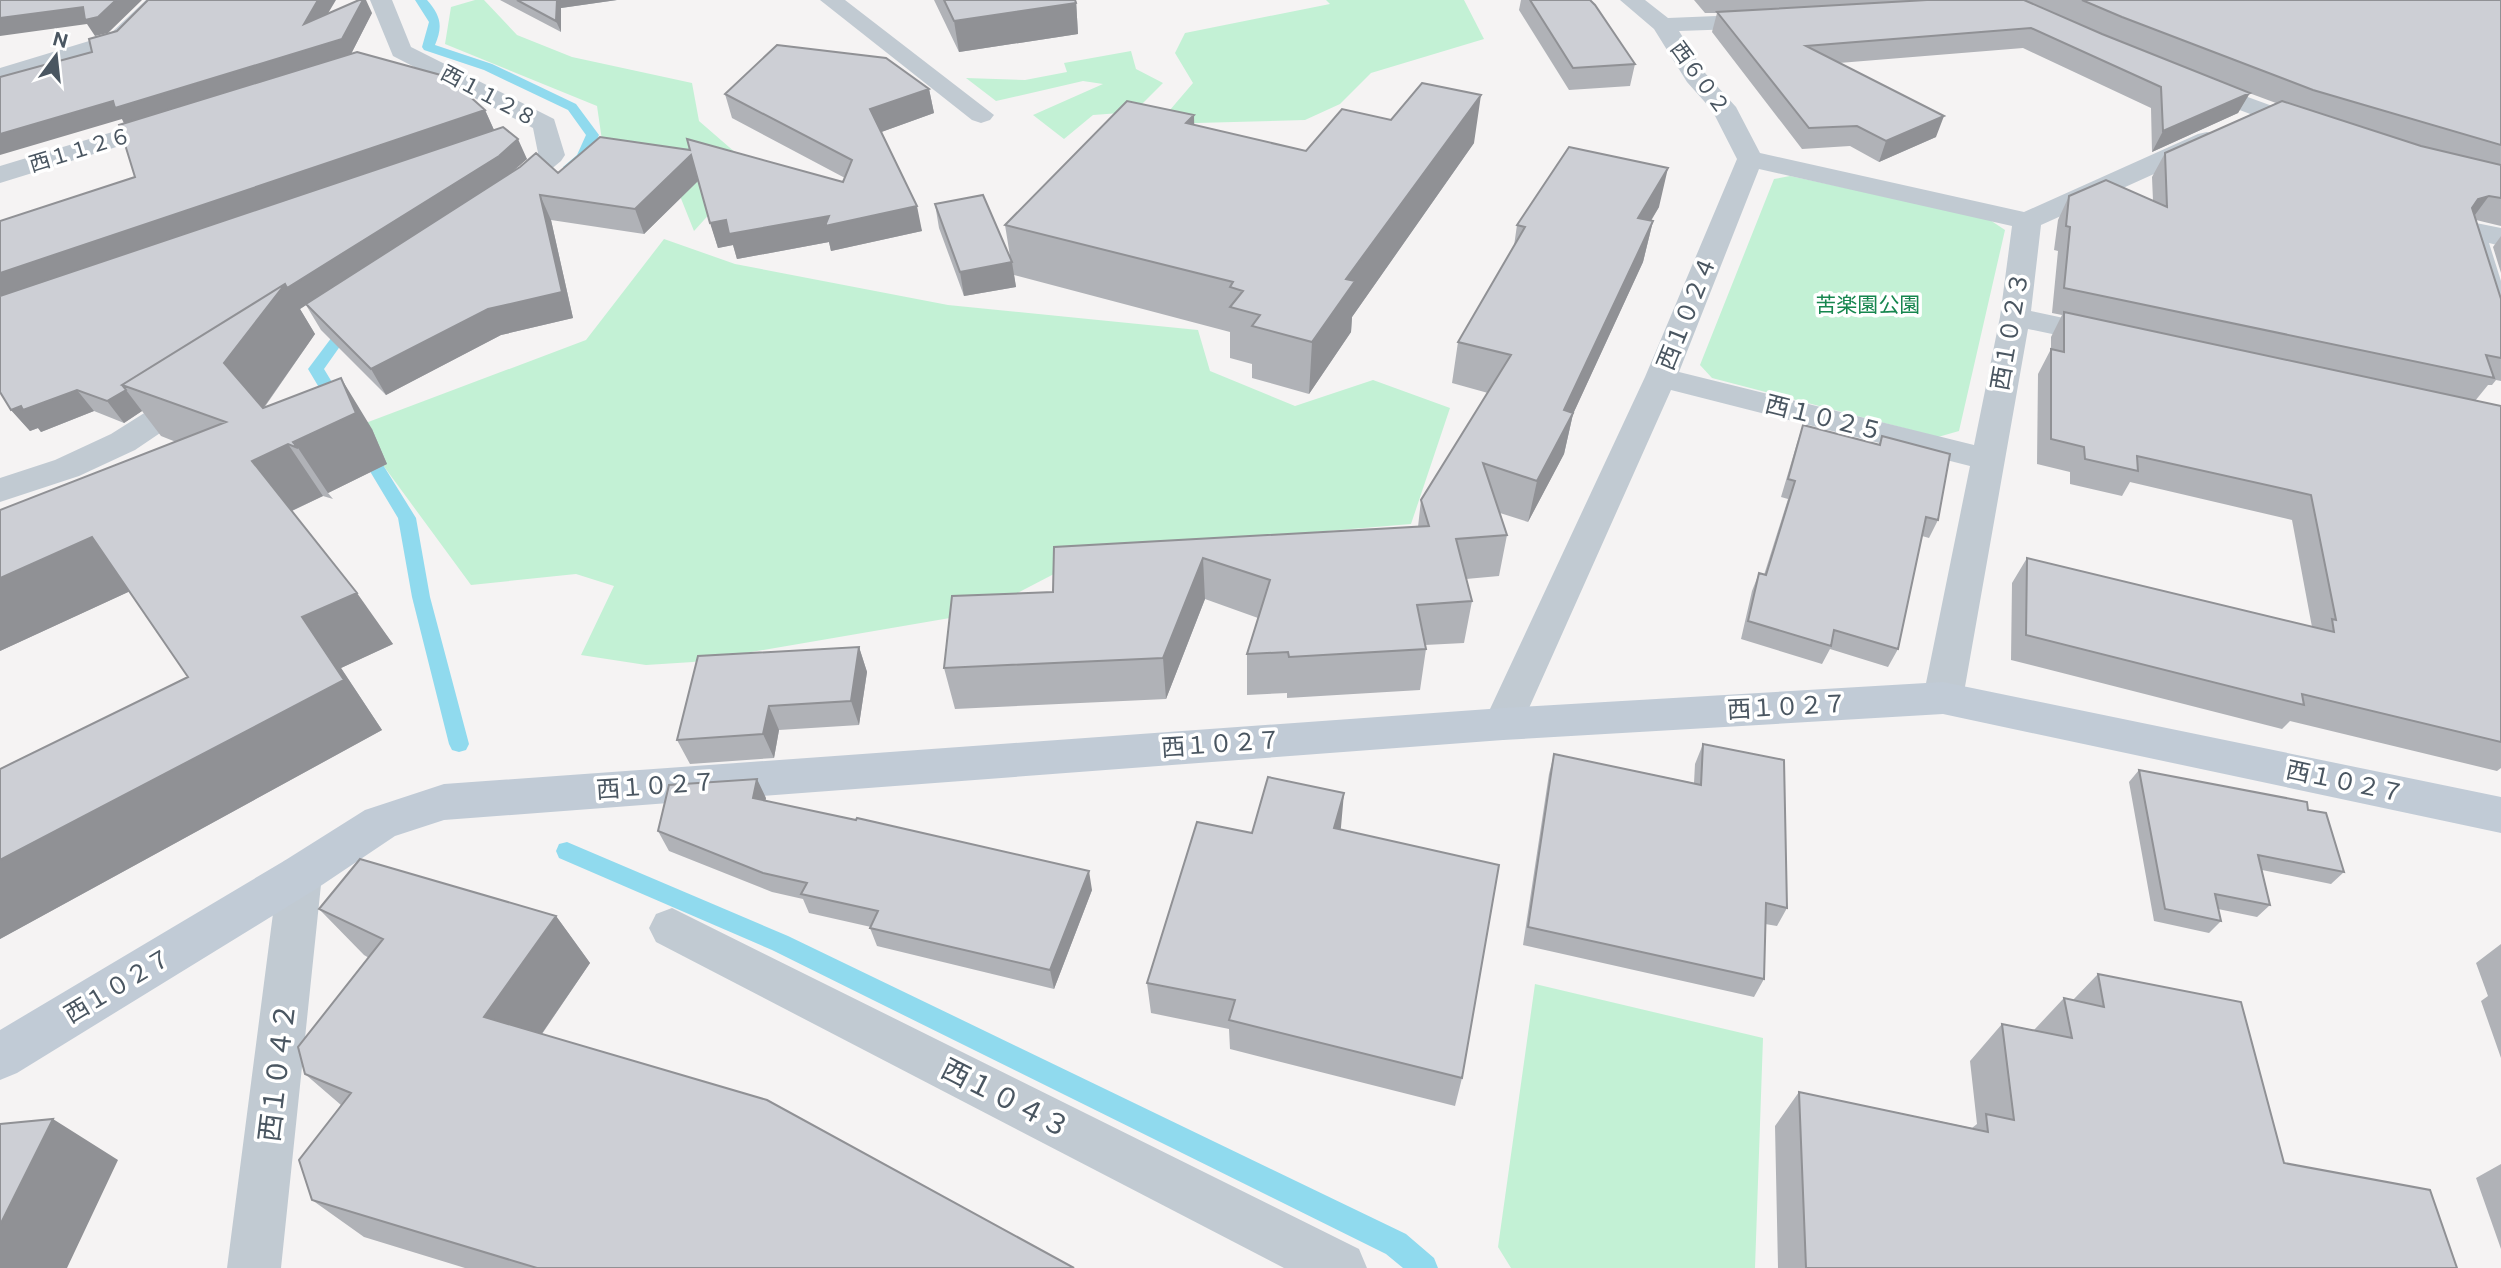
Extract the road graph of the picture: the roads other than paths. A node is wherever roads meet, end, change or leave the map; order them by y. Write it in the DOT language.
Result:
graph roads {
  1 [pos="159,0"];
  2 [pos="381,0"];
  3 [pos="831,0"];
  4 [pos="1645,3"];
  5 [pos="1791,19"];
  6 [pos="1663,25"];
  7 [pos="2169,74"];
  8 [pos="0,76"];
  9 [pos="2266,113"];
  10 [pos="981,114"];
  11 [pos="194,115"];
  12 [pos="545,124"];
  13 [pos="2328,135"];
  14 [pos="506,138"];
  15 [pos="1750,159"];
  16 [pos="0,175"];
  17 [pos="485,207"];
  18 [pos="2027,221"];
  19 [pos="2501,237"];
  20 [pos="2495,290"];
  21 [pos="2015,317"];
  22 [pos="2501,329"];
  23 [pos="2136,343"];
  24 [pos="1661,377"];
  25 [pos="216,382"];
  26 [pos="1987,459"];
  27 [pos="0,490"];
  28 [pos="1943,698"];
  29 [pos="1503,724"];
  30 [pos="2501,815"];
  31 [pos="300,875"];
  32 [pos="672,928"];
  33 [pos="0,1057"];
  34 [pos="254,1268"];
  35 [pos="1340,1268"];
  1 -- 8 [label="street"];
  2 -- 12 [label="street, 西１１２８"];
  3 -- 10 [label="street"];
  4 -- 6 [label="street"];
  5 -- 6 [label="street, 西６０２"];
  6 -- 15 [label="street, 西６０２"];
  7 -- 9 [label="street"];
  9 -- 13 [label="street"];
  9 -- 18 [label="street"];
  11 -- 16 [label="street, 西１１２６"];
  12 -- 14 [label="street"];
  12 -- 17 [label="street, 西１１２８"];
  15 -- 18 [label="street"];
  15 -- 24 [label="street, 西１０２４"];
  18 -- 21 [label="street, 西１０２３"];
  19 -- 20 [label="street"];
  20 -- 22 [label="street"];
  21 -- 23 [label="street"];
  21 -- 26 [label="street, 西１０２３"];
  24 -- 26 [label="street, 西１０２５"];
  24 -- 29 [label="street, 西１０２４"];
  25 -- 27 [label="street"];
  26 -- 28 [label="street, 西１０２３"];
  28 -- 29 [label="street, 西１０２７"];
  28 -- 30 [label="street, 西１０２７"];
  29 -- 31 [label="street, 西１０２７"];
  31 -- 33 [label="street, 西１０２７"];
  31 -- 34 [label="street, 西１０４２"];
  32 -- 35 [label="street, 西１０４３"];
}
